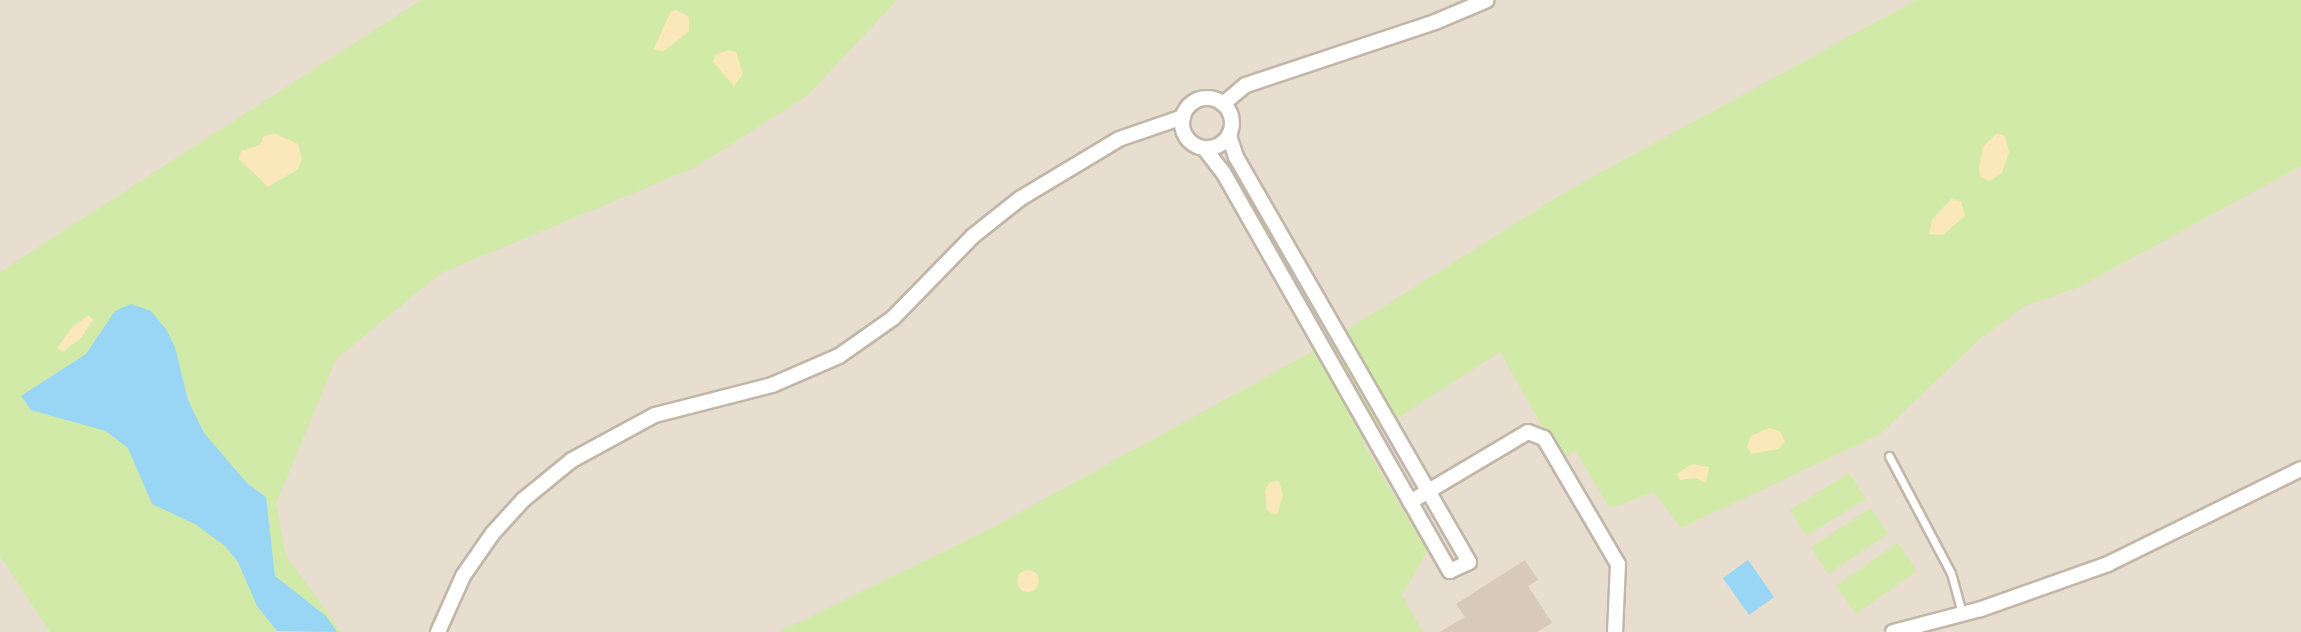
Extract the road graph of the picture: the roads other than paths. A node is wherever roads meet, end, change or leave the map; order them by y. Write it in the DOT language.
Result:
graph roads {
  1 [pos="1487,0"];
  2 [pos="1223,104"];
  3 [pos="1183,117"];
  4 [pos="1229,135"];
  5 [pos="1204,148"];
  6 [pos="1335,329"];
  7 [pos="1316,340"];
  8 [pos="1889,456"];
  9 [pos="2301,469"];
  10 [pos="1428,491"];
  11 [pos="1410,502"];
  12 [pos="1962,613"];
  13 [pos="438,632"];
  14 [pos="1615,632"];
  15 [pos="1893,632"];
  1 -- 2 [label="street"];
  2 -- 3 [label="street"];
  2 -- 4 [label="street"];
  3 -- 5 [label="street"];
  3 -- 13 [label="street"];
  4 -- 5 [label="street"];
  4 -- 6 [label="street"];
  5 -- 7 [label="street"];
  6 -- 7 [label="street"];
  6 -- 10 [label="street"];
  7 -- 11 [label="street"];
  8 -- 12 [label="lane"];
  9 -- 12 [label="street"];
  10 -- 11 [label="street"];
  10 -- 11 [label="street"];
  10 -- 14 [label="street"];
  12 -- 15 [label="street"];
}
